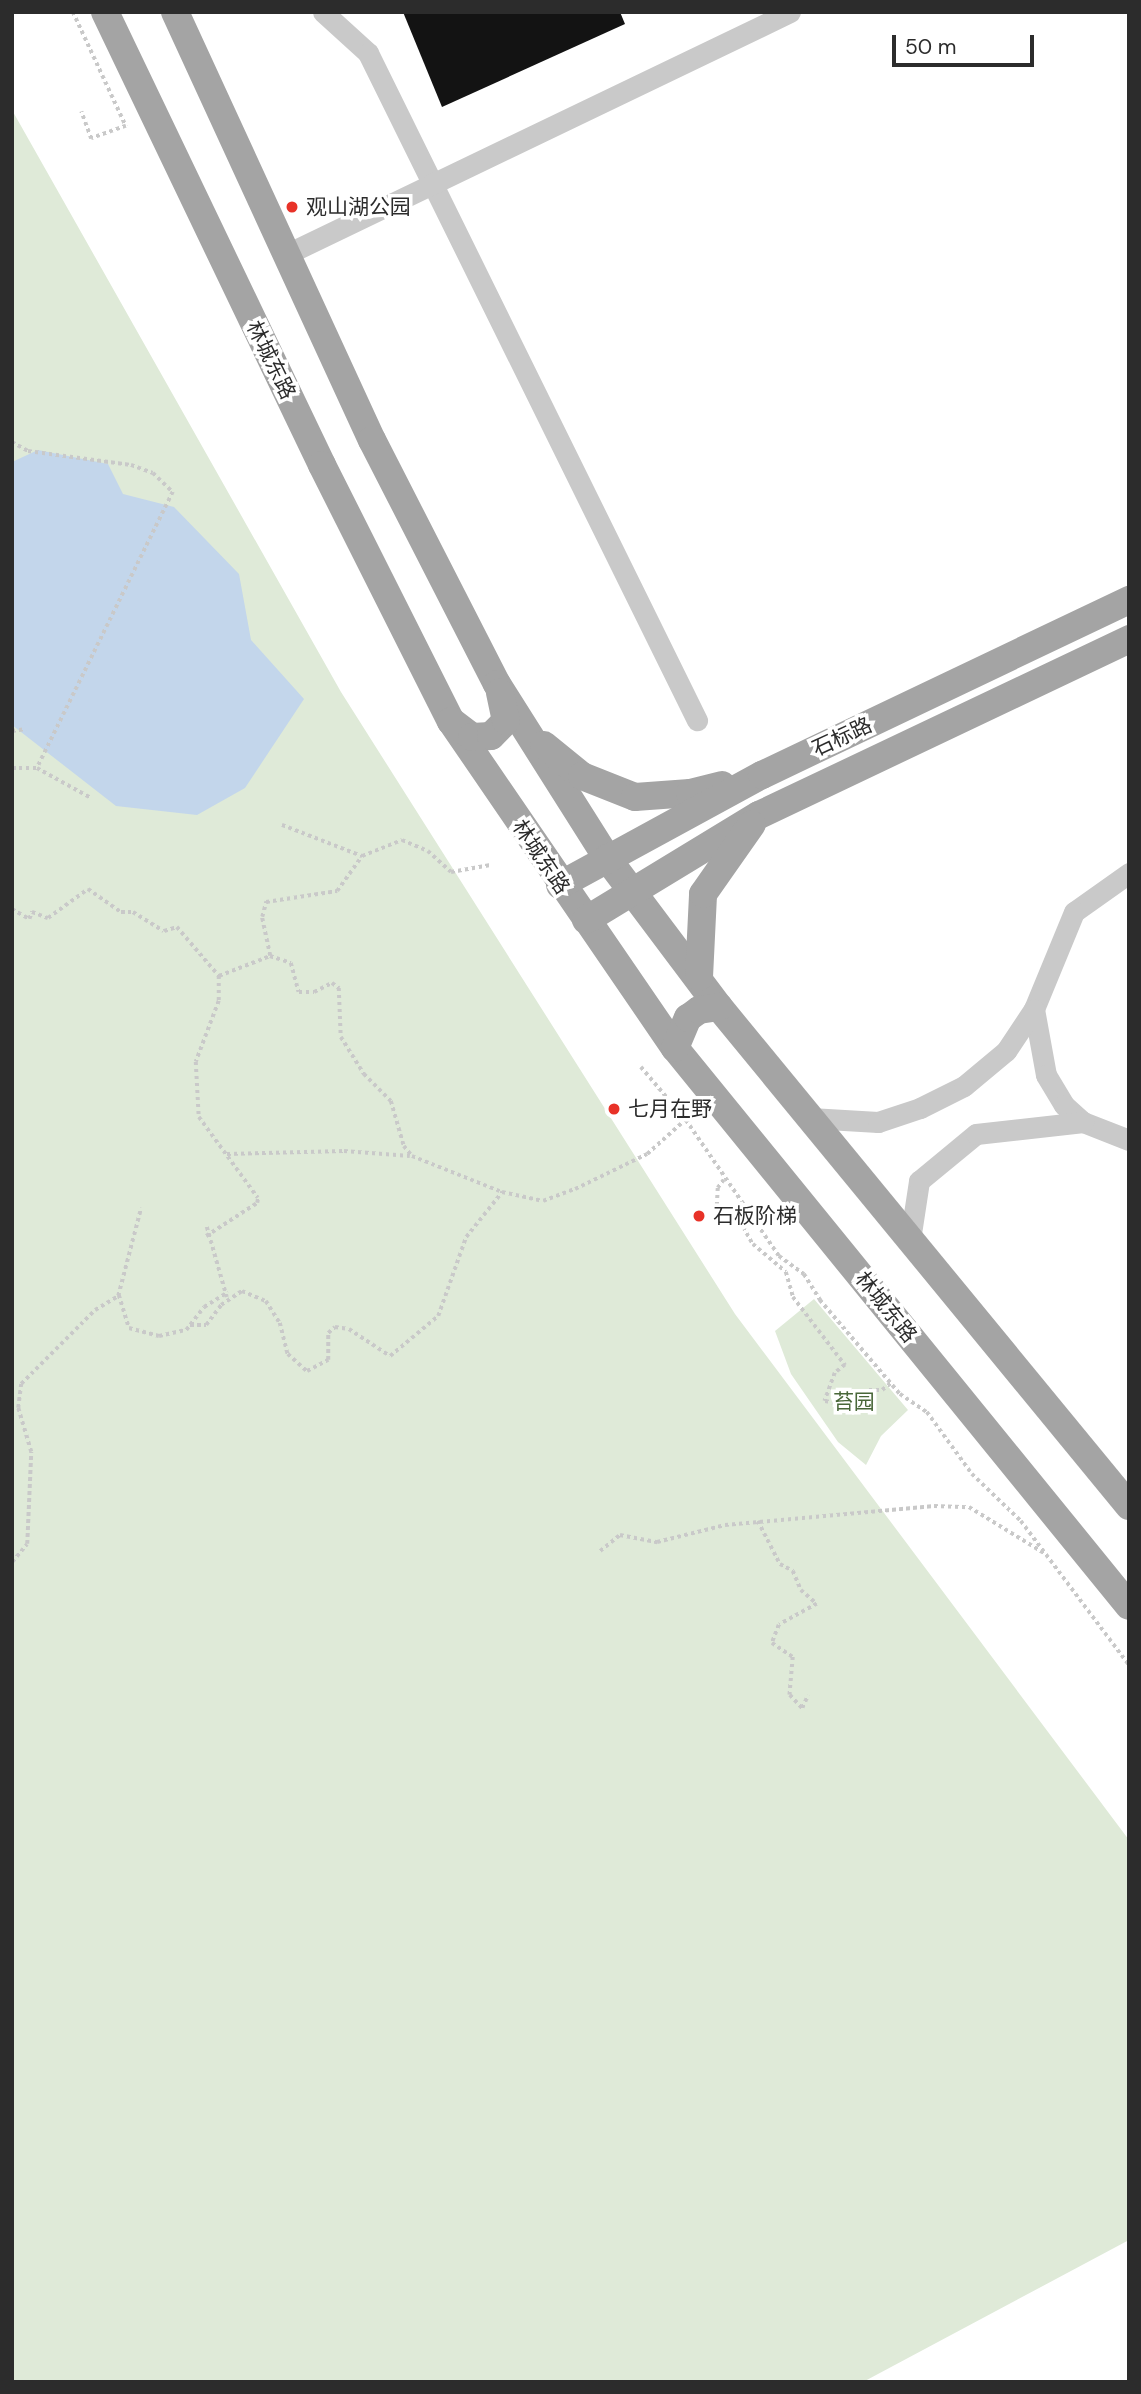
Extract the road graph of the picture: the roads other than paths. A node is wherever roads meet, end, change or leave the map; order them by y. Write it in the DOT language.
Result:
graph roads {
  1 [pos="105,12"];
  2 [pos="175,12"];
  3 [pos="323,12"];
  4 [pos="790,12"];
  5 [pos="435,182"];
  6 [pos="287,254"];
  7 [pos="1129,600"];
  8 [pos="1129,639"];
  9 [pos="497,684"];
  10 [pos="697,720"];
  11 [pos="451,721"];
  12 [pos="526,731"];
  13 [pos="762,775"];
  14 [pos="695,810"];
  15 [pos="759,814"];
  16 [pos="711,840"];
  17 [pos="607,858"];
  18 [pos="1129,873"];
  19 [pos="559,885"];
  20 [pos="632,890"];
  21 [pos="586,920"];
  22 [pos="699,977"];
  23 [pos="719,1007"];
  24 [pos="1034,1009"];
  25 [pos="675,1048"];
  26 [pos="810,1118"];
  27 [pos="1083,1122"];
  28 [pos="1129,1140"];
  29 [pos="910,1240"];
  30 [pos="1128,1503"];
  31 [pos="1129,1606"];
  1 -- 11 [label="main road, 林城东路"];
  2 -- 6 [label="main road"];
  3 -- 5 [label="street"];
  4 -- 5 [label="street"];
  5 -- 6 [label="street"];
  5 -- 10 [label="street"];
  6 -- 9 [label="main road"];
  7 -- 13 [label="main road, 石标路"];
  8 -- 15 [label="main road, 石标路"];
  9 -- 11 [label="main road"];
  9 -- 12 [label="main road"];
  11 -- 19 [label="main road, 林城东路"];
  12 -- 13 [label="main road"];
  12 -- 17 [label="main road"];
  13 -- 14 [label="main road, 石标路"];
  14 -- 16 [label="main road"];
  14 -- 17 [label="main road, 石标路"];
  15 -- 16 [label="main road, 石标路"];
  15 -- 22 [label="main road"];
  16 -- 20 [label="main road, 石标路"];
  17 -- 19 [label="main road, 石标路"];
  17 -- 20 [label="main road"];
  18 -- 24 [label="street"];
  19 -- 21 [label="main road, 林城东路"];
  20 -- 21 [label="main road, 石标路"];
  20 -- 22 [label="main road"];
  21 -- 25 [label="main road, 林城东路"];
  22 -- 23 [label="main road"];
  23 -- 25 [label="main road"];
  23 -- 26 [label="main road"];
  24 -- 26 [label="street"];
  24 -- 27 [label="street"];
  25 -- 31 [label="main road, 林城东路"];
  26 -- 29 [label="main road"];
  27 -- 28 [label="street"];
  27 -- 29 [label="street"];
  29 -- 30 [label="main road"];
}
